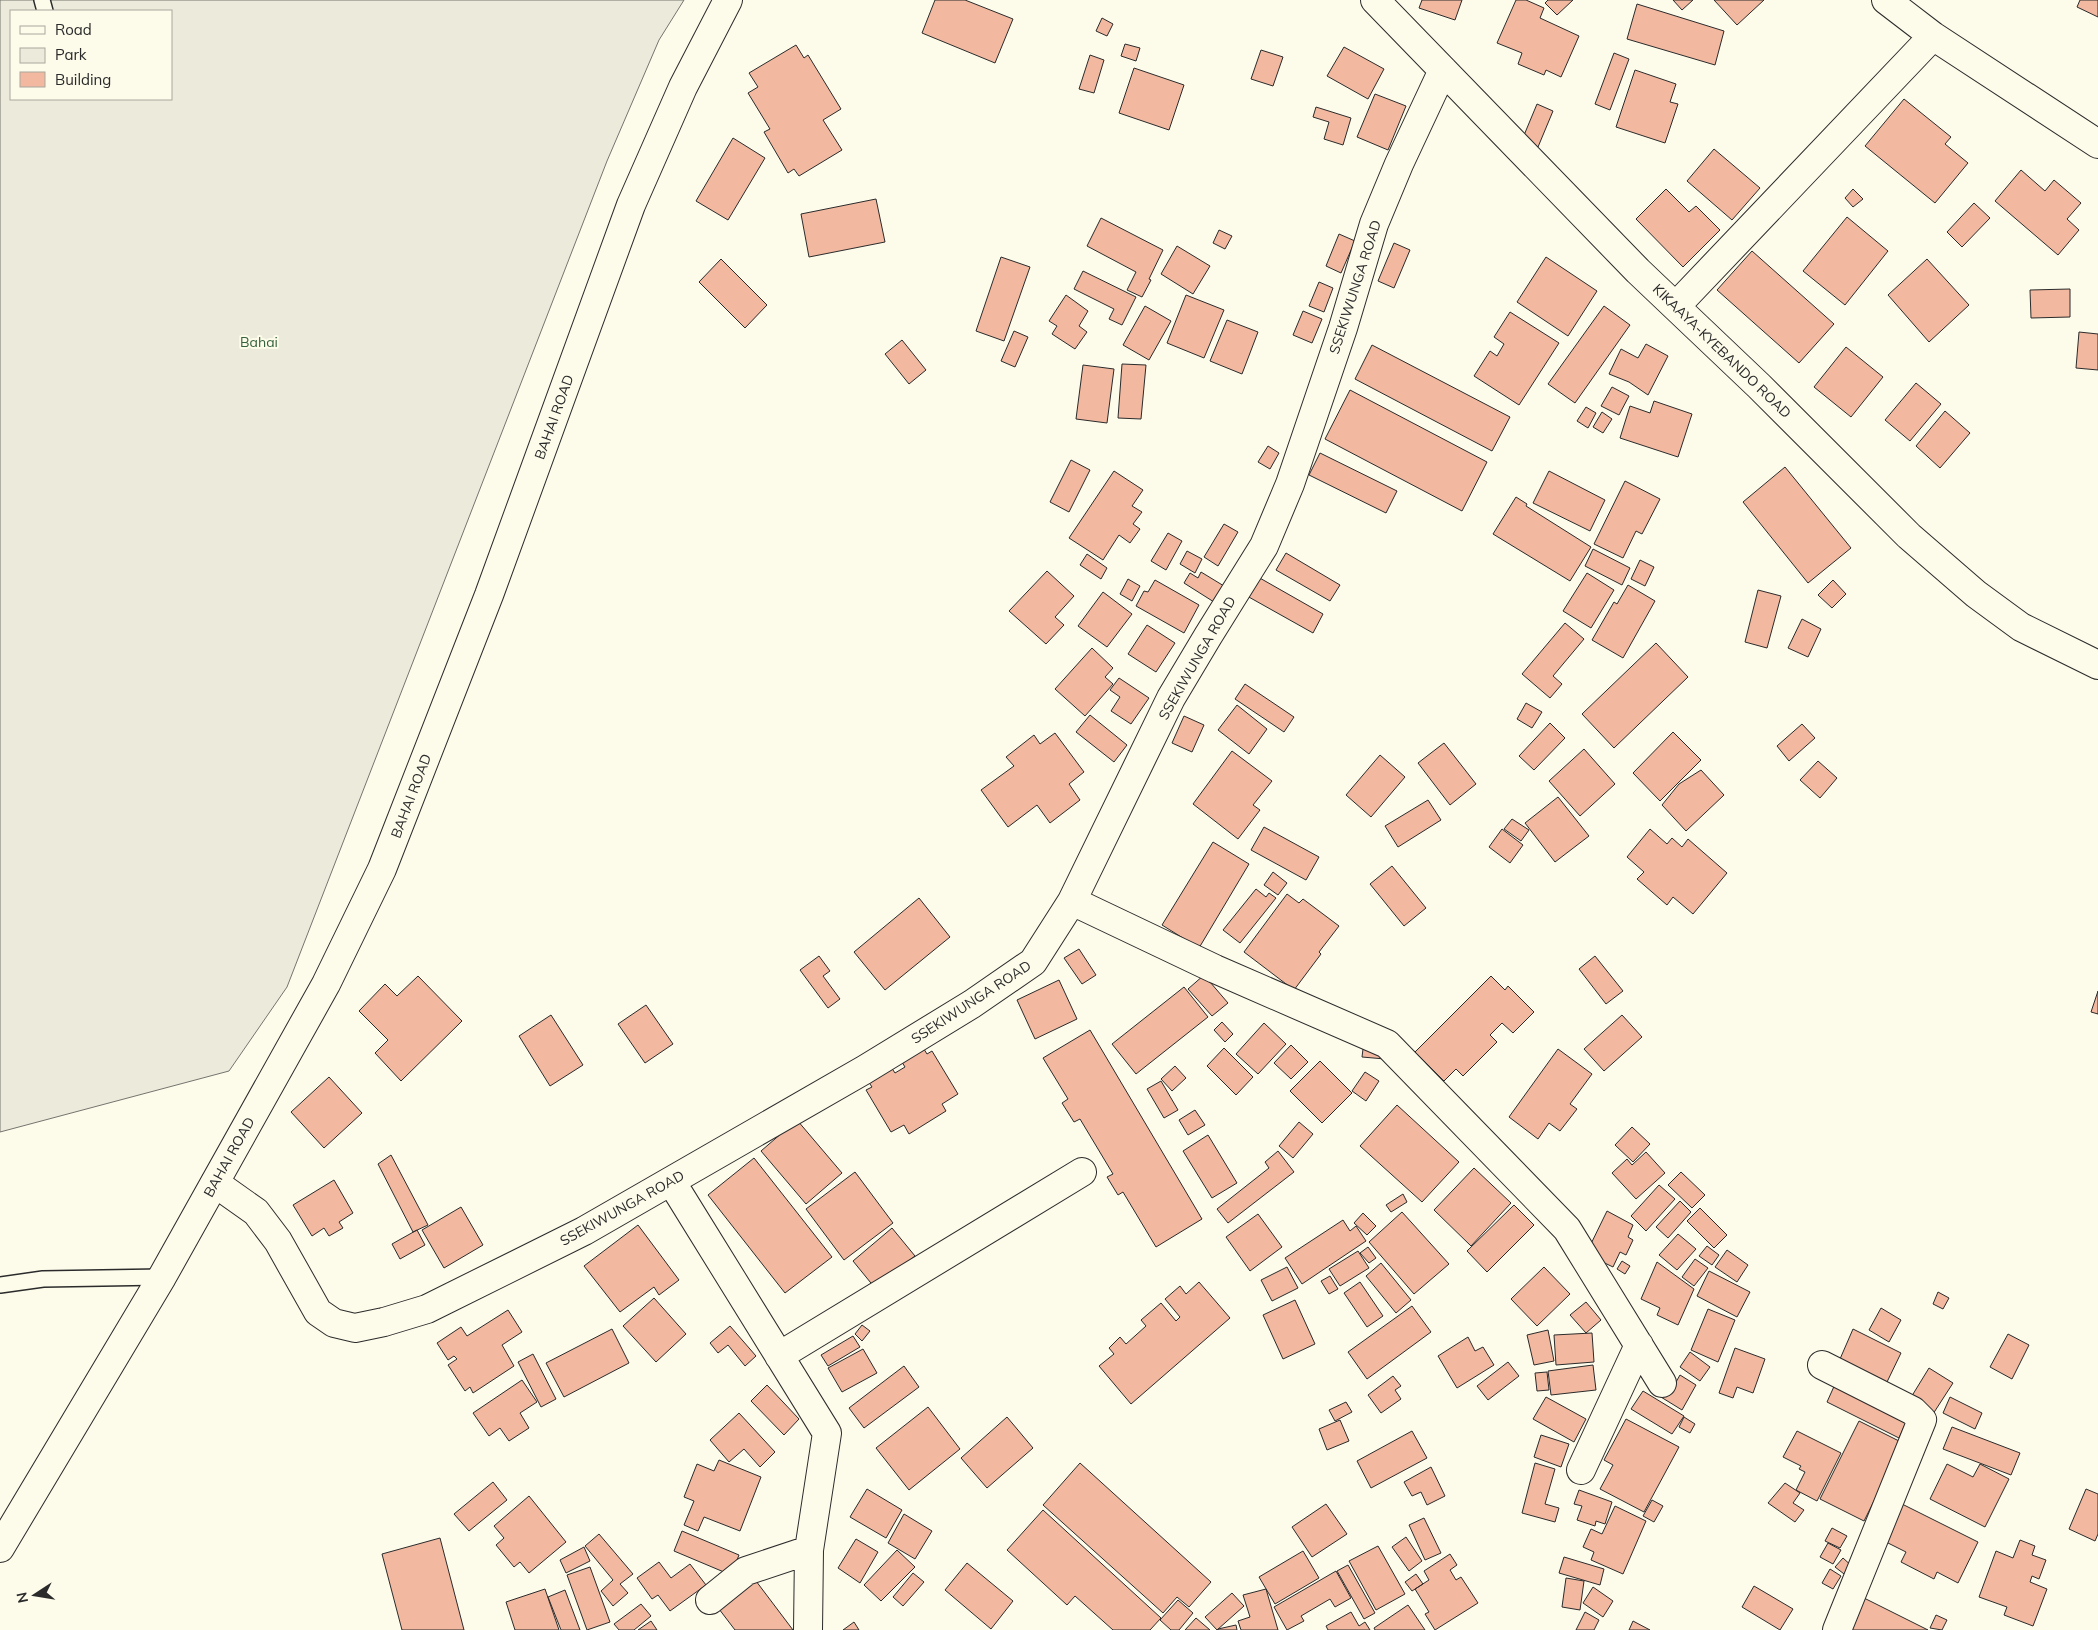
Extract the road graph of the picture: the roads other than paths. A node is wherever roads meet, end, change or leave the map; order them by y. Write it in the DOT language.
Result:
graph roads {
  1 [pos="728,0"];
  2 [pos="1375,0"];
  3 [pos="1886,0"];
  4 [pos="1933,36"];
  5 [pos="1443,70"];
  6 [pos="2098,144"];
  7 [pos="1676,306"];
  8 [pos="2098,665"];
  9 [pos="1072,901"];
  10 [pos="1082,1172"];
  11 [pos="671,1181"];
  12 [pos="215,1183"];
  13 [pos="162,1277"];
  14 [pos="0,1285"];
  15 [pos="1639,1345"];
  16 [pos="779,1356"];
  17 [pos="1822,1365"];
  18 [pos="1662,1383"];
  19 [pos="1581,1470"];
  20 [pos="0,1548"];
  21 [pos="809,1550"];
  22 [pos="710,1600"];
  23 [pos="808,1630"];
  24 [pos="1837,1630"];
  1 -- 12 [label="street, BAHAI ROAD"];
  2 -- 5 [label="street, KIKAAYA-KYEBANDO ROAD"];
  3 -- 4 [label="street"];
  4 -- 6 [label="street"];
  4 -- 7 [label="street"];
  5 -- 7 [label="street, KIKAAYA-KYEBANDO ROAD"];
  5 -- 9 [label="street, SSEKIWUNGA ROAD"];
  7 -- 8 [label="street, KIKAAYA-KYEBANDO ROAD"];
  9 -- 11 [label="street, SSEKIWUNGA ROAD"];
  9 -- 15 [label="street"];
  10 -- 16 [label="street"];
  11 -- 12 [label="street, SSEKIWUNGA ROAD"];
  11 -- 16 [label="street"];
  12 -- 13 [label="street, BAHAI ROAD"];
  13 -- 14 [label="lane"];
  13 -- 20 [label="street, BAHAI ROAD"];
  15 -- 18 [label="street"];
  15 -- 19 [label="street"];
  16 -- 21 [label="street"];
  17 -- 24 [label="street"];
  21 -- 22 [label="street"];
  21 -- 23 [label="street"];
}
